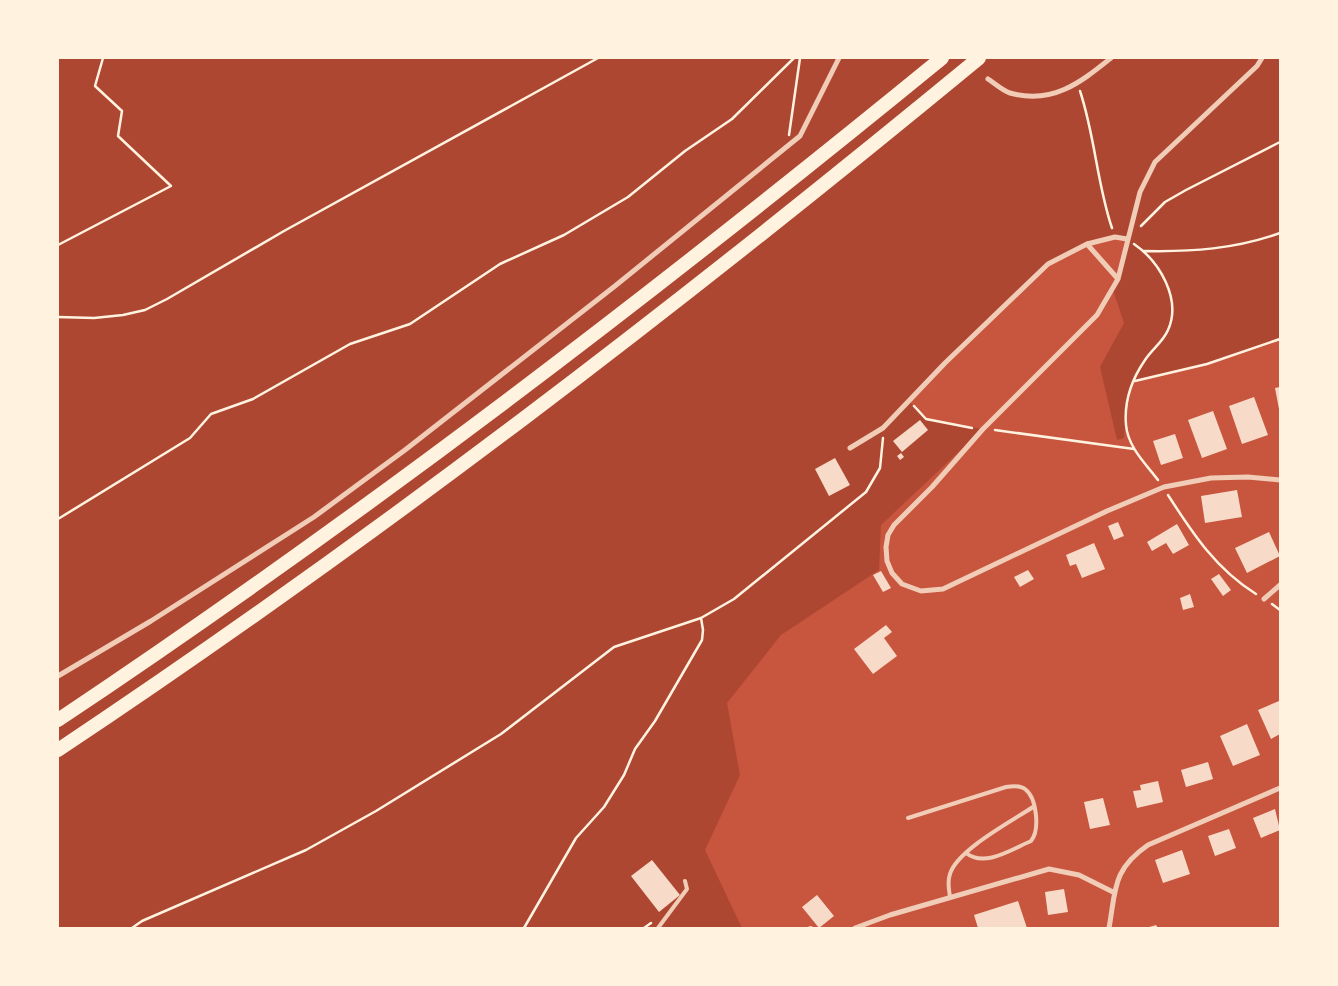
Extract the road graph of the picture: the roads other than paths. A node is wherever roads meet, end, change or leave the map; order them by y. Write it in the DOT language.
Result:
graph roads {
  1 [pos="839,58"];
  2 [pos="942,58"];
  3 [pos="979,58"];
  4 [pos="1111,58"];
  5 [pos="1262,58"];
  6 [pos="988,79"];
  7 [pos="1127,239"];
  8 [pos="1087,244"];
  9 [pos="1118,279"];
  10 [pos="850,448"];
  11 [pos="1280,480"];
  12 [pos="1280,585"];
  13 [pos="1264,599"];
  14 [pos="58,676"];
  15 [pos="58,720"];
  16 [pos="58,750"];
  17 [pos="1280,788"];
  18 [pos="1033,807"];
  19 [pos="908,818"];
  20 [pos="966,853"];
  21 [pos="685,881"];
  22 [pos="1113,892"];
  23 [pos="950,897"];
  24 [pos="658,928"];
  25 [pos="855,928"];
  26 [pos="1109,928"];
  1 -- 14 [label="street"];
  2 -- 15 [label="highway"];
  3 -- 16 [label="highway"];
  4 -- 6 [label="street"];
  5 -- 7 [label="street"];
  7 -- 8 [label="street"];
  7 -- 9 [label="street"];
  8 -- 9 [label="street"];
  8 -- 10 [label="street"];
  9 -- 11 [label="street"];
  12 -- 13 [label="street"];
  17 -- 22 [label="street"];
  18 -- 19 [label="lane"];
  18 -- 20 [label="lane"];
  18 -- 20 [label="lane"];
  20 -- 23 [label="lane"];
  21 -- 24 [label="lane"];
  22 -- 23 [label="street"];
  22 -- 26 [label="street"];
  23 -- 25 [label="street"];
}
